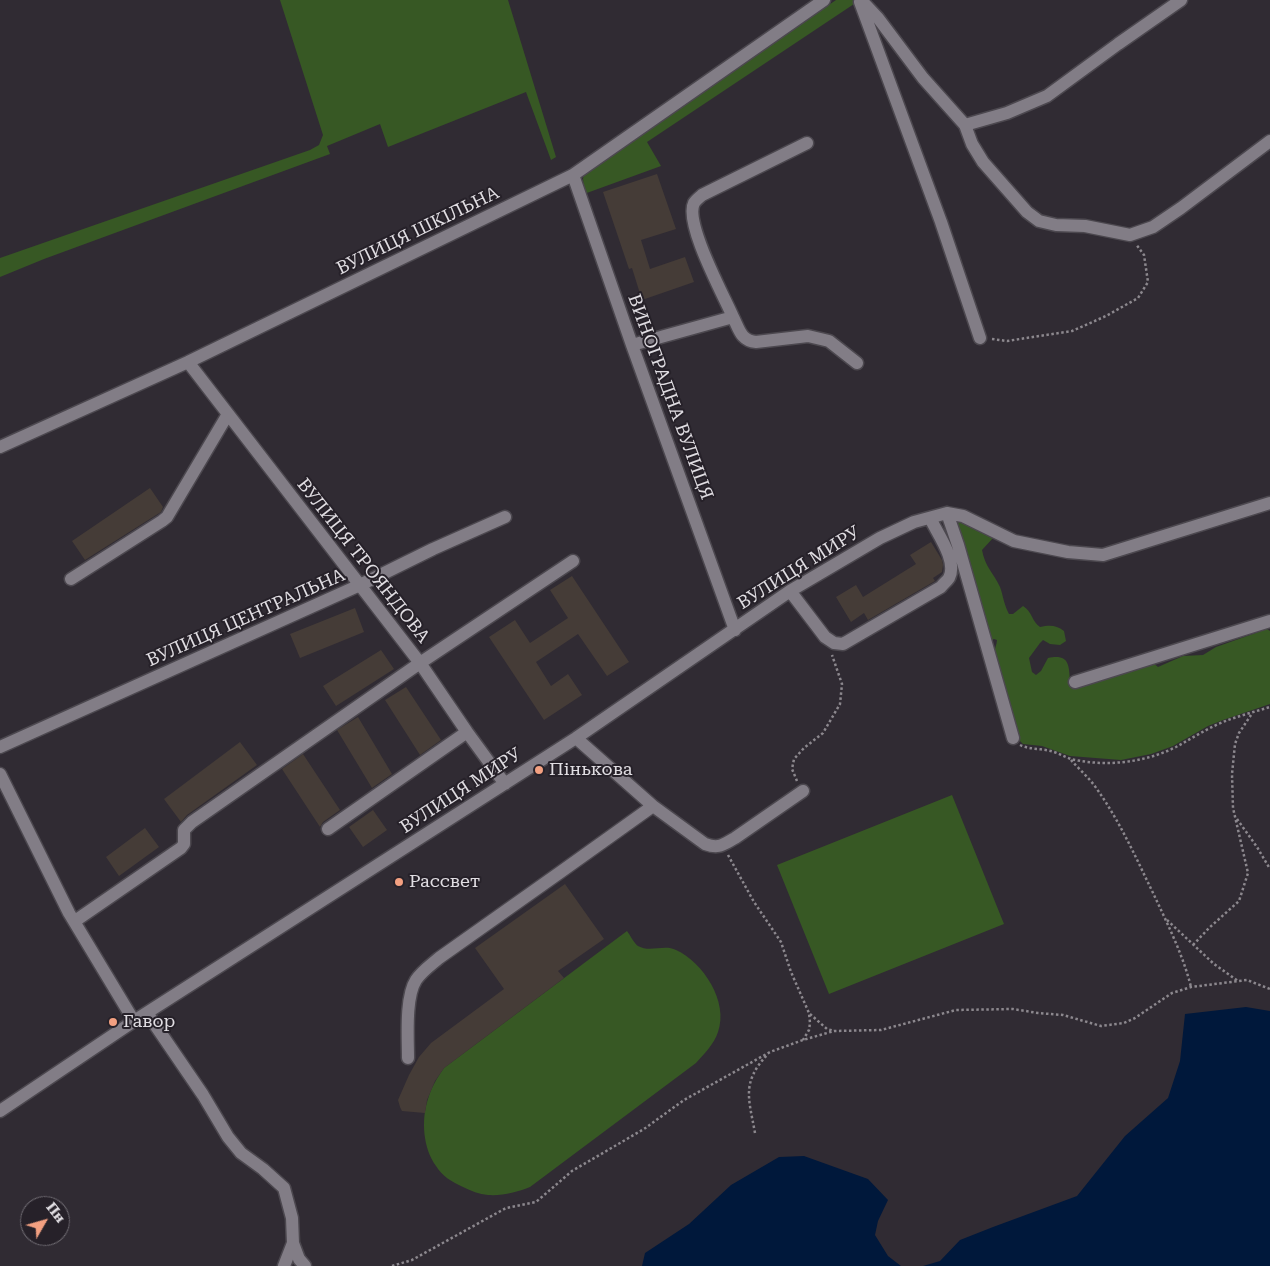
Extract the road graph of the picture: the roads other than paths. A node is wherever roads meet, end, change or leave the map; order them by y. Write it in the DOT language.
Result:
graph roads {
  1 [pos="824,0"];
  2 [pos="860,0"];
  3 [pos="1182,0"];
  4 [pos="965,125"];
  5 [pos="1270,141"];
  6 [pos="807,143"];
  7 [pos="573,175"];
  8 [pos="733,318"];
  9 [pos="980,338"];
  10 [pos="632,345"];
  11 [pos="188,362"];
  12 [pos="857,363"];
  13 [pos="228,414"];
  14 [pos="0,446"];
  15 [pos="1270,503"];
  16 [pos="947,513"];
  17 [pos="506,517"];
  18 [pos="930,518"];
  19 [pos="573,561"];
  20 [pos="70,579"];
  21 [pos="360,586"];
  22 [pos="790,592"];
  23 [pos="1270,621"];
  24 [pos="735,630"];
  25 [pos="420,663"];
  26 [pos="1075,682"];
  27 [pos="466,732"];
  28 [pos="576,738"];
  29 [pos="1013,738"];
  30 [pos="0,747"];
  31 [pos="0,774"];
  32 [pos="505,784"];
  33 [pos="799,794"];
  34 [pos="653,806"];
  35 [pos="328,829"];
  36 [pos="74,921"];
  37 [pos="147,1013"];
  38 [pos="134,1021"];
  39 [pos="408,1058"];
  40 [pos="0,1111"];
  41 [pos="293,1243"];
  42 [pos="284,1266"];
  43 [pos="305,1266"];
  1 -- 7 [label="street, ВУЛИЦЯ ШКІЛЬНА"];
  2 -- 4 [label="street"];
  2 -- 9 [label="street"];
  3 -- 4 [label="street"];
  4 -- 5 [label="street"];
  6 -- 8 [label="street"];
  7 -- 10 [label="street, ВИНОГРАДНА ВУЛИЦЯ"];
  7 -- 11 [label="street, ВУЛИЦЯ ШКІЛЬНА"];
  8 -- 10 [label="street"];
  8 -- 12 [label="street"];
  10 -- 24 [label="street, ВИНОГРАДНА ВУЛИЦЯ"];
  11 -- 13 [label="street, ВУЛИЦЯ ТРОЯНДОВА"];
  11 -- 14 [label="street, ВУЛИЦЯ ШКІЛЬНА"];
  13 -- 20 [label="street"];
  13 -- 21 [label="street, ВУЛИЦЯ ТРОЯНДОВА"];
  15 -- 16 [label="street"];
  16 -- 18 [label="street, ВУЛИЦЯ МИРУ"];
  16 -- 29 [label="street"];
  17 -- 21 [label="street, ВУЛИЦЯ ЦЕНТРАЛЬНА"];
  18 -- 22 [label="street, ВУЛИЦЯ МИРУ"];
  18 -- 22 [label="street"];
  19 -- 25 [label="street"];
  21 -- 25 [label="street, ВУЛИЦЯ ТРОЯНДОВА"];
  21 -- 30 [label="street, ВУЛИЦЯ ЦЕНТРАЛЬНА"];
  22 -- 24 [label="street, ВУЛИЦЯ МИРУ"];
  23 -- 26 [label="street"];
  24 -- 28 [label="street, ВУЛИЦЯ МИРУ"];
  25 -- 27 [label="street, ВУЛИЦЯ ТРОЯНДОВА"];
  25 -- 36 [label="street"];
  27 -- 32 [label="street, ВУЛИЦЯ ТРОЯНДОВА"];
  27 -- 35 [label="street"];
  28 -- 32 [label="street, ВУЛИЦЯ МИРУ"];
  28 -- 34 [label="street"];
  31 -- 36 [label="street"];
  32 -- 37 [label="street, ВУЛИЦЯ МИРУ"];
  33 -- 34 [label="street"];
  34 -- 39 [label="street"];
  36 -- 38 [label="street"];
  37 -- 38 [label="street, ВУЛИЦЯ МИРУ"];
  37 -- 41 [label="street"];
  38 -- 40 [label="street, ВУЛИЦЯ МИРУ"];
  41 -- 42 [label="street"];
  41 -- 43 [label="street"];
}
